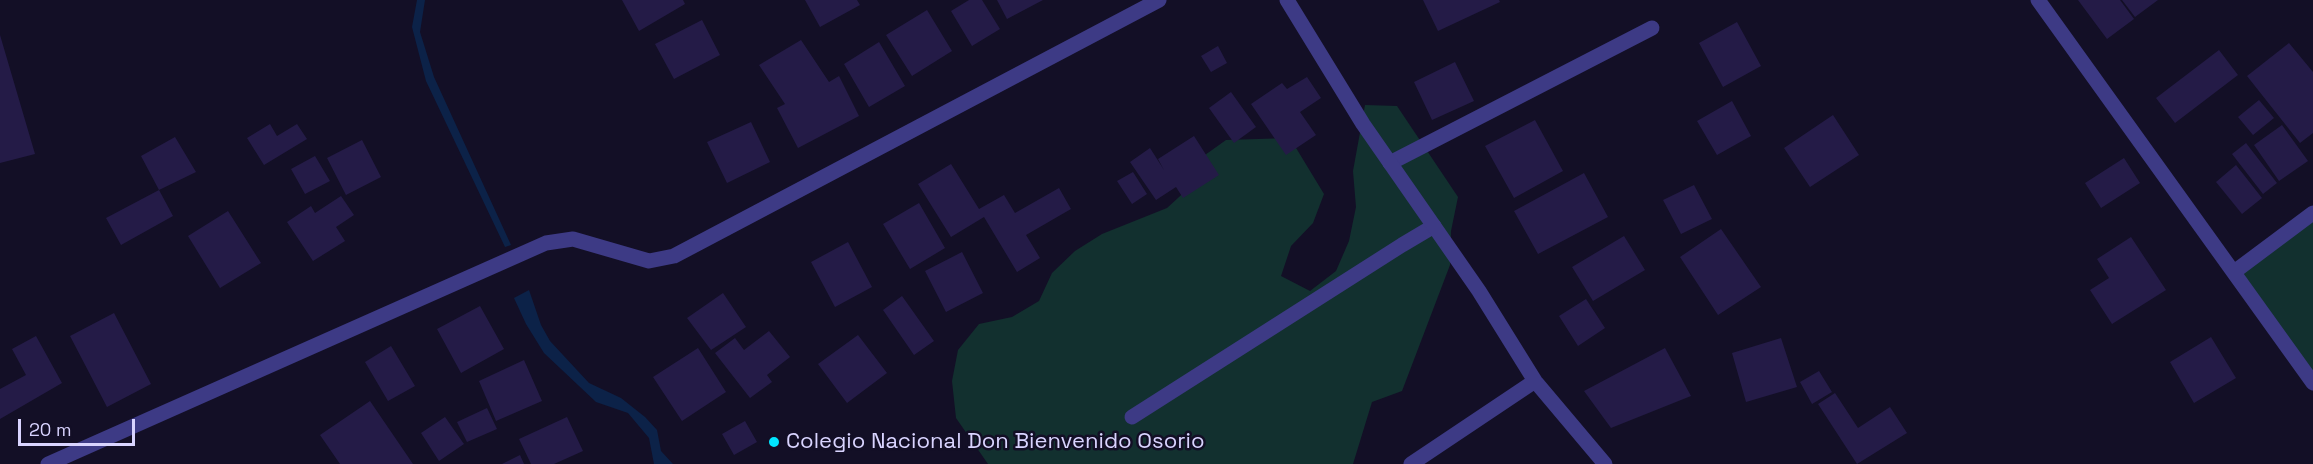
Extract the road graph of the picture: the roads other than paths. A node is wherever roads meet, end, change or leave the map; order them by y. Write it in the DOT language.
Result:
graph roads {
  1 [pos="1159,0"];
  2 [pos="1287,0"];
  3 [pos="2038,0"];
  4 [pos="1652,28"];
  5 [pos="1389,163"];
  6 [pos="2313,213"];
  7 [pos="1434,226"];
  8 [pos="2234,272"];
  9 [pos="1535,381"];
  10 [pos="2313,383"];
  11 [pos="1132,417"];
  12 [pos="48,464"];
  13 [pos="1411,464"];
  14 [pos="1605,464"];
  1 -- 12 [label="street"];
  2 -- 5 [label="street"];
  3 -- 8 [label="street"];
  4 -- 5 [label="street"];
  5 -- 7 [label="street"];
  6 -- 8 [label="street"];
  7 -- 9 [label="street"];
  7 -- 11 [label="street"];
  8 -- 10 [label="street"];
  9 -- 13 [label="street"];
  9 -- 14 [label="street"];
}
